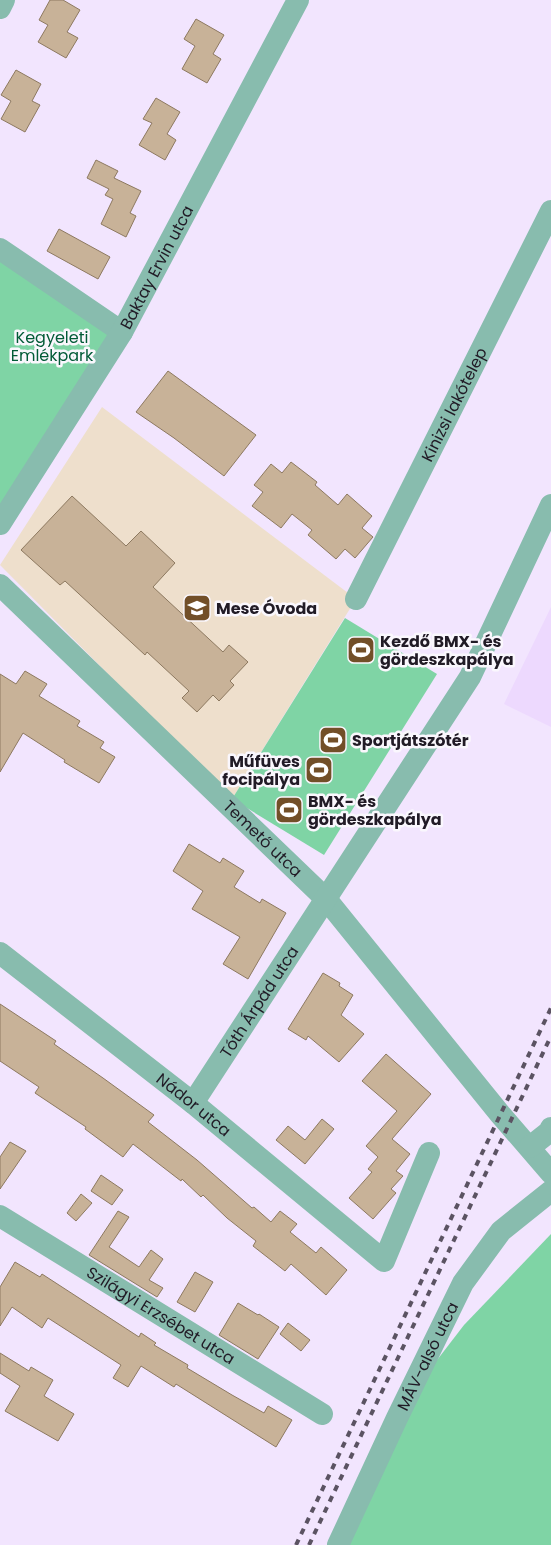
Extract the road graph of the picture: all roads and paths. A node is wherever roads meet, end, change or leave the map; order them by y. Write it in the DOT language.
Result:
graph roads {
  1 [pos="4,0"];
  2 [pos="298,0"];
  3 [pos="0,8"];
  4 [pos="551,211"];
  5 [pos="0,249"];
  6 [pos="122,332"];
  7 [pos="551,505"];
  8 [pos="0,524"];
  9 [pos="0,585"];
  10 [pos="356,599"];
  11 [pos="326,899"];
  12 [pos="0,953"];
  13 [pos="192,1103"];
  14 [pos="551,1128"];
  15 [pos="530,1147"];
  16 [pos="429,1153"];
  17 [pos="551,1173"];
  18 [pos="551,1191"];
  19 [pos="0,1216"];
  20 [pos="322,1414"];
  21 [pos="338,1545"];
  1 -- 3 [label="street"];
  2 -- 6 [label="street, Baktay Ervin utca"];
  4 -- 10 [label="street, Kinizsi lakótelep"];
  5 -- 6 [label="street"];
  6 -- 8 [label="street, Baktay Ervin utca"];
  7 -- 11 [label="street, Tóth Árpád utca"];
  9 -- 11 [label="street, Temető utca"];
  11 -- 13 [label="street, Tóth Árpád utca"];
  11 -- 15 [label="street, Temető utca"];
  12 -- 13 [label="street, Nádor utca"];
  13 -- 16 [label="street, Nádor utca"];
  14 -- 15 [label="street"];
  15 -- 17 [label="street, Temető utca"];
  18 -- 21 [label="street, MÁV-alsó utca"];
  19 -- 20 [label="street, Szilágyi Erzsébet utca"];
}
